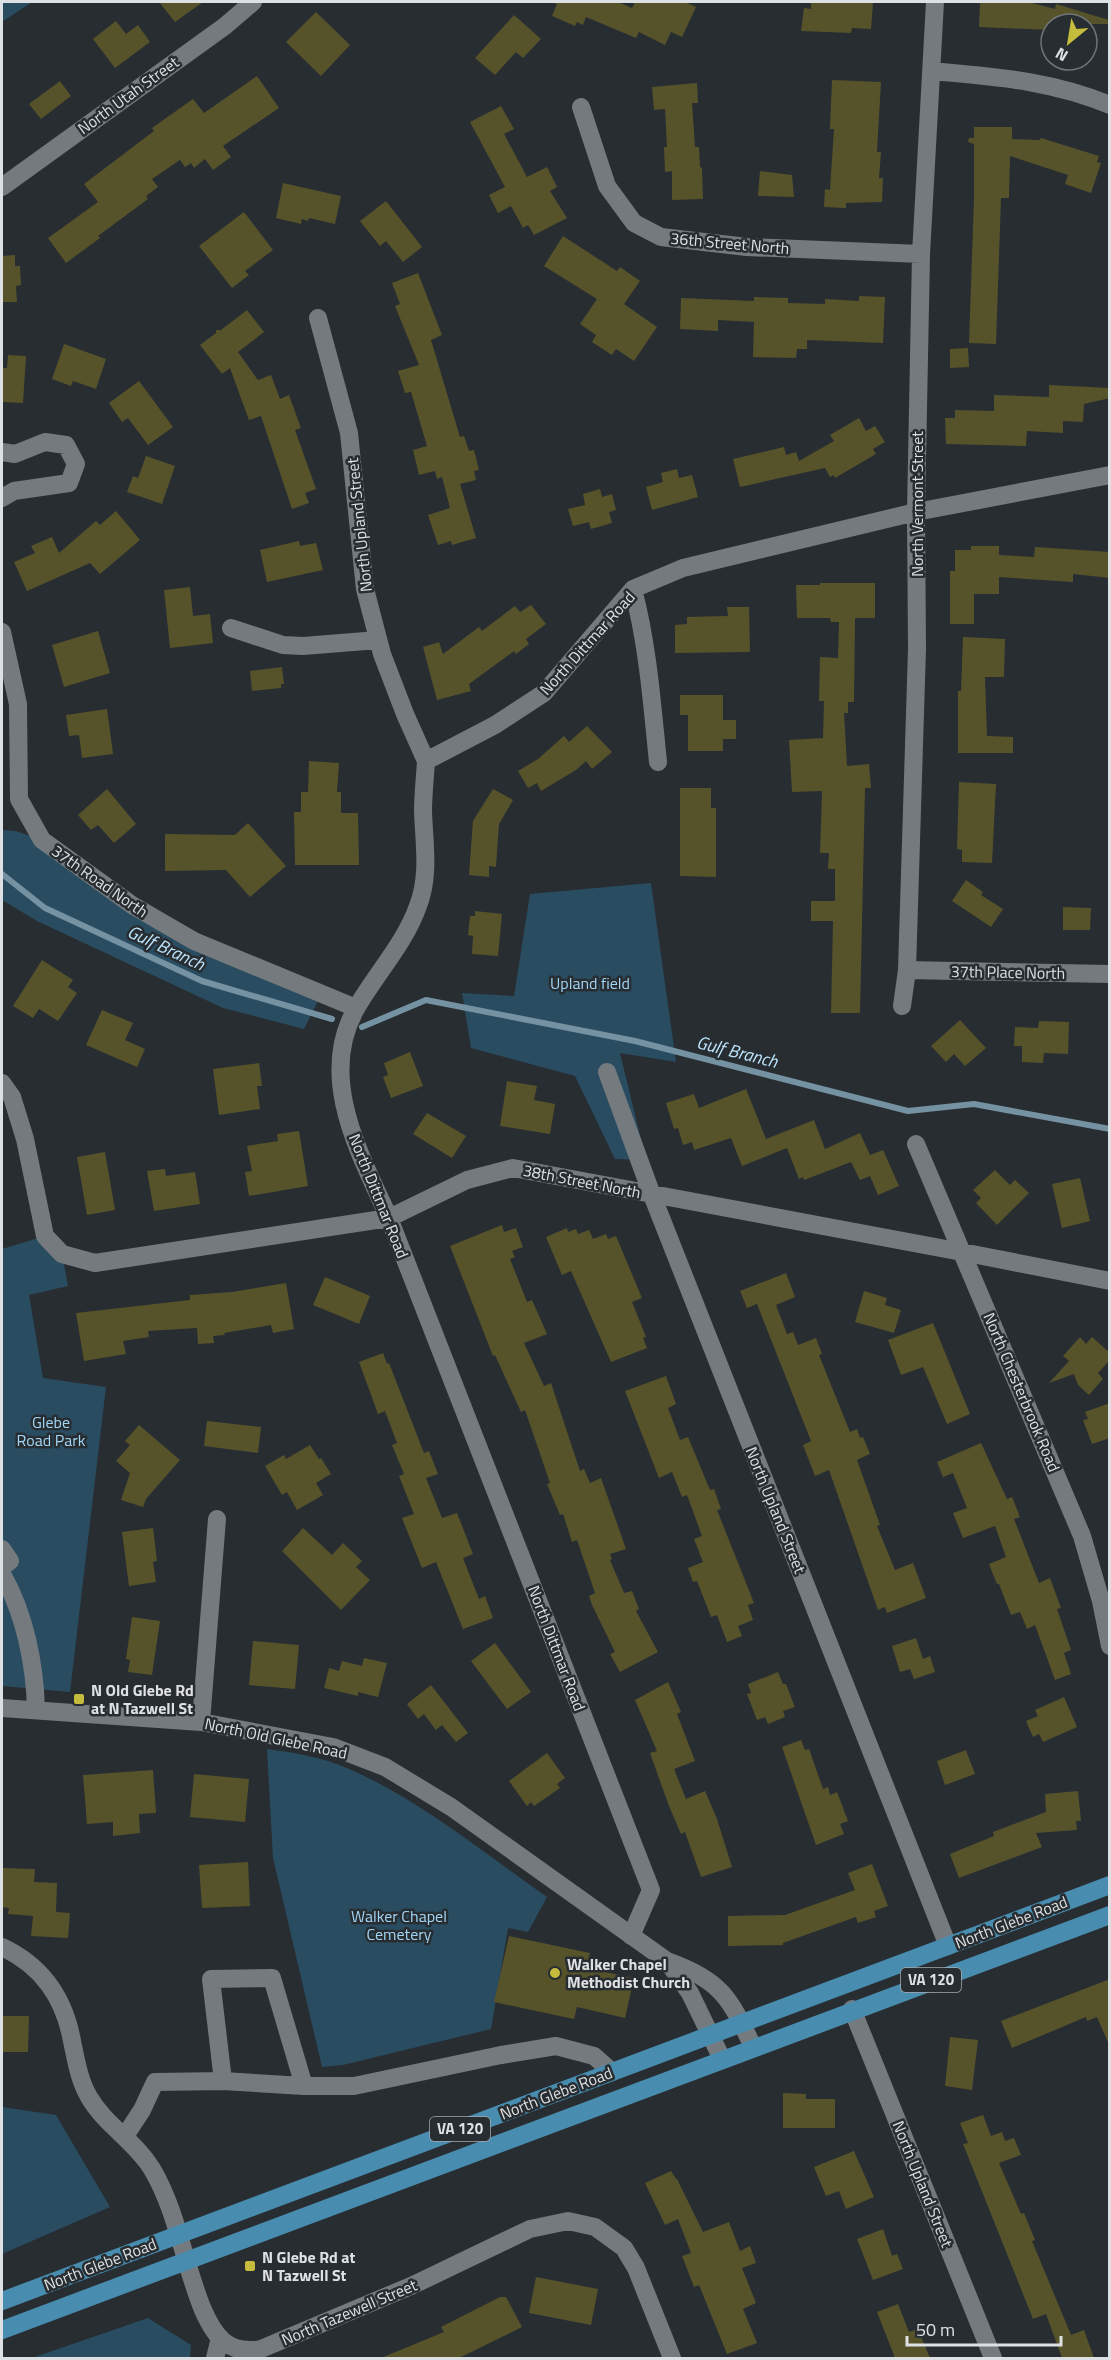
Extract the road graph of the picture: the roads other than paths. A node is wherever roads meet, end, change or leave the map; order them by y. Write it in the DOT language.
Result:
graph roads {
  1 [pos="253,2"];
  2 [pos="935,2"];
  3 [pos="933,71"];
  4 [pos="1110,105"];
  5 [pos="581,107"];
  6 [pos="2,187"];
  7 [pos="921,254"];
  8 [pos="318,318"];
  9 [pos="2,452"];
  10 [pos="1110,475"];
  11 [pos="2,498"];
  12 [pos="916,512"];
  13 [pos="633,590"];
  14 [pos="231,628"];
  15 [pos="2,632"];
  16 [pos="378,640"];
  17 [pos="426,761"];
  18 [pos="658,762"];
  19 [pos="907,970"];
  20 [pos="1110,974"];
  21 [pos="902,1006"];
  22 [pos="356,1008"];
  23 [pos="607,1072"];
  24 [pos="2,1083"];
  25 [pos="916,1144"];
  26 [pos="652,1195"];
  27 [pos="389,1218"];
  28 [pos="962,1252"];
  29 [pos="1110,1281"];
  30 [pos="217,1519"];
  31 [pos="2,1549"];
  32 [pos="2,1567"];
  33 [pos="2,1574"];
  34 [pos="1110,1646"];
  35 [pos="2,1708"];
  36 [pos="36,1710"];
  37 [pos="201,1722"];
  38 [pos="1110,1885"];
  39 [pos="1110,1915"];
  40 [pos="632,1936"];
  41 [pos="948,1946"];
  42 [pos="2,1947"];
  43 [pos="667,1961"];
  44 [pos="852,2009"];
  45 [pos="742,2023"];
  46 [pos="710,2035"];
  47 [pos="753,2047"];
  48 [pos="722,2059"];
  49 [pos="612,2072"];
  50 [pos="223,2081"];
  51 [pos="304,2086"];
  52 [pos="125,2136"];
  53 [pos="177,2235"];
  54 [pos="186,2262"];
  55 [pos="2,2301"];
  56 [pos="2,2330"];
  57 [pos="220,2338"];
  58 [pos="215,2358"];
  59 [pos="672,2358"];
  60 [pos="993,2358"];
  1 -- 6 [label="street, North Utah Street"];
  2 -- 3 [label="street, North Vermont Street"];
  3 -- 4 [label="street"];
  3 -- 7 [label="street, North Vermont Street"];
  5 -- 7 [label="street, 36th Street North"];
  7 -- 12 [label="street, North Vermont Street"];
  8 -- 16 [label="street, North Upland Street"];
  9 -- 11 [label="street"];
  10 -- 12 [label="street, North Dittmar Road"];
  12 -- 13 [label="street, North Dittmar Road"];
  12 -- 19 [label="street, North Vermont Street"];
  13 -- 17 [label="street, North Dittmar Road"];
  13 -- 18 [label="street"];
  14 -- 16 [label="street"];
  15 -- 22 [label="street, 37th Road North"];
  16 -- 17 [label="street, North Upland Street"];
  17 -- 22 [label="street, North Dittmar Road"];
  19 -- 20 [label="street, 37th Place North"];
  19 -- 21 [label="street, North Vermont Street"];
  22 -- 27 [label="street, North Dittmar Road"];
  23 -- 26 [label="street, North Upland Street"];
  24 -- 27 [label="street, 38th Street North"];
  25 -- 28 [label="street, North Chesterbrook Road"];
  26 -- 27 [label="street, 38th Street North"];
  26 -- 28 [label="street, 38th Street North"];
  26 -- 41 [label="street, North Upland Street"];
  27 -- 40 [label="street, North Dittmar Road"];
  28 -- 29 [label="street, 38th Street North"];
  28 -- 34 [label="street, North Chesterbrook Road"];
  30 -- 37 [label="street"];
  31 -- 32 [label="street"];
  33 -- 36 [label="street"];
  35 -- 36 [label="street, North Old Glebe Road"];
  36 -- 37 [label="street, North Old Glebe Road"];
  37 -- 40 [label="street, North Old Glebe Road"];
  38 -- 41 [label="main road, North Glebe Road / VA 120"];
  39 -- 44 [label="main road, North Glebe Road / VA 120"];
  40 -- 43 [label="street, North Old Glebe Road"];
  41 -- 45 [label="main road, North Glebe Road / VA 120"];
  42 -- 52 [label="street"];
  43 -- 45 [label="street, North Old Glebe Road"];
  43 -- 46 [label="street, North Old Glebe Road"];
  44 -- 47 [label="main road, North Glebe Road / VA 120"];
  44 -- 60 [label="street, North Upland Street"];
  45 -- 46 [label="main road, North Glebe Road / VA 120"];
  45 -- 47 [label="street, North Old Glebe Road"];
  46 -- 48 [label="street, North Old Glebe Road"];
  46 -- 49 [label="main road, North Glebe Road / VA 120"];
  47 -- 48 [label="main road, North Glebe Road / VA 120"];
  48 -- 54 [label="main road, North Glebe Road / VA 120"];
  49 -- 51 [label="street"];
  49 -- 53 [label="main road, North Glebe Road / VA 120"];
  50 -- 51 [label="street"];
  50 -- 51 [label="street"];
  50 -- 52 [label="street"];
  52 -- 53 [label="street"];
  53 -- 54 [label="street"];
  53 -- 55 [label="main road, North Glebe Road / VA 120"];
  54 -- 56 [label="main road, North Glebe Road / VA 120"];
  54 -- 57 [label="street"];
  57 -- 58 [label="street"];
  57 -- 59 [label="street, North Tazewell Street"];
}
